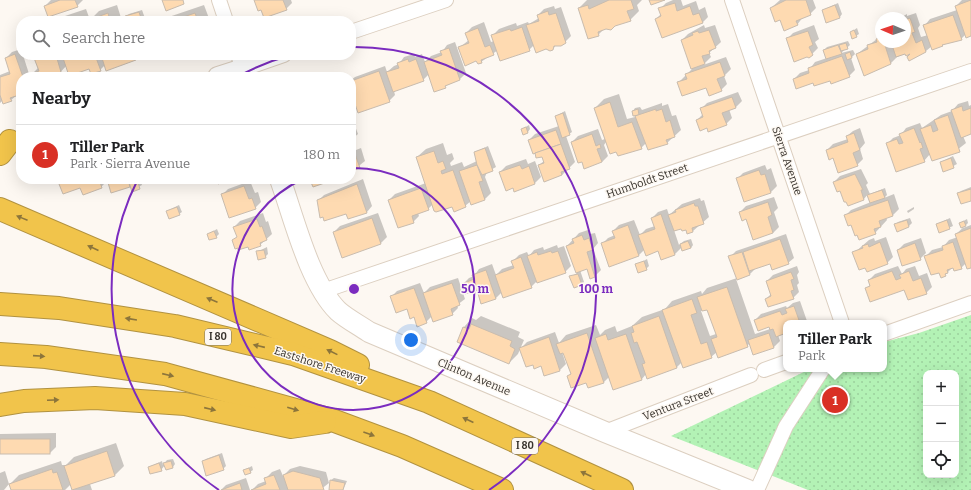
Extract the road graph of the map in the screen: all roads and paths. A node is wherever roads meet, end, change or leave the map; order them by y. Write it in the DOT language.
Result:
graph roads {
  1 [pos="219,0"];
  2 [pos="446,0"];
  3 [pos="732,0"];
  4 [pos="224,16"];
  5 [pos="356,30"];
  6 [pos="266,60"];
  7 [pos="242,67"];
  8 [pos="971,71"];
  9 [pos="230,72"];
  10 [pos="779,136"];
  11 [pos="282,184"];
  12 [pos="0,209"];
  13 [pos="323,291"];
  14 [pos="971,303"];
  15 [pos="0,304"];
  16 [pos="841,320"];
  17 [pos="887,333"];
  18 [pos="0,354"];
  19 [pos="783,363"];
  20 [pos="764,370"];
  21 [pos="821,372"];
  22 [pos="751,376"];
  23 [pos="429,402"];
  24 [pos="0,405"];
  25 [pos="332,420"];
  26 [pos="605,432"];
  27 [pos="502,490"];
  28 [pos="622,490"];
  29 [pos="748,490"];
  30 [pos="757,490"];
  1 -- 4 [label="street"];
  2 -- 5 [label="street"];
  3 -- 10 [label="street, Sierra Avenue"];
  6 -- 7 [label="street"];
  7 -- 9 [label="street"];
  8 -- 10 [label="street, Humboldt Street"];
  10 -- 13 [label="street, Humboldt Street"];
  10 -- 16 [label="street, Sierra Avenue"];
  11 -- 13 [label="street, Clinton Avenue"];
  23 -- 12 [label="highway, one-way"];
  13 -- 26 [label="street, Clinton Avenue"];
  14 -- 17 [label="street"];
  23 -- 15 [label="highway, Eastshore Freeway / I 80, one-way"];
  18 -- 25 [label="highway, one-way"];
  19 -- 20 [label="street"];
  21 -- 30 [label="street"];
  22 -- 26 [label="street, Ventura Street"];
  28 -- 23 [label="highway, Eastshore Freeway / I 80, one-way"];
  24 -- 25 [label="highway, one-way"];
  25 -- 27 [label="highway, one-way"];
  26 -- 29 [label="street, Clinton Avenue"];
}
